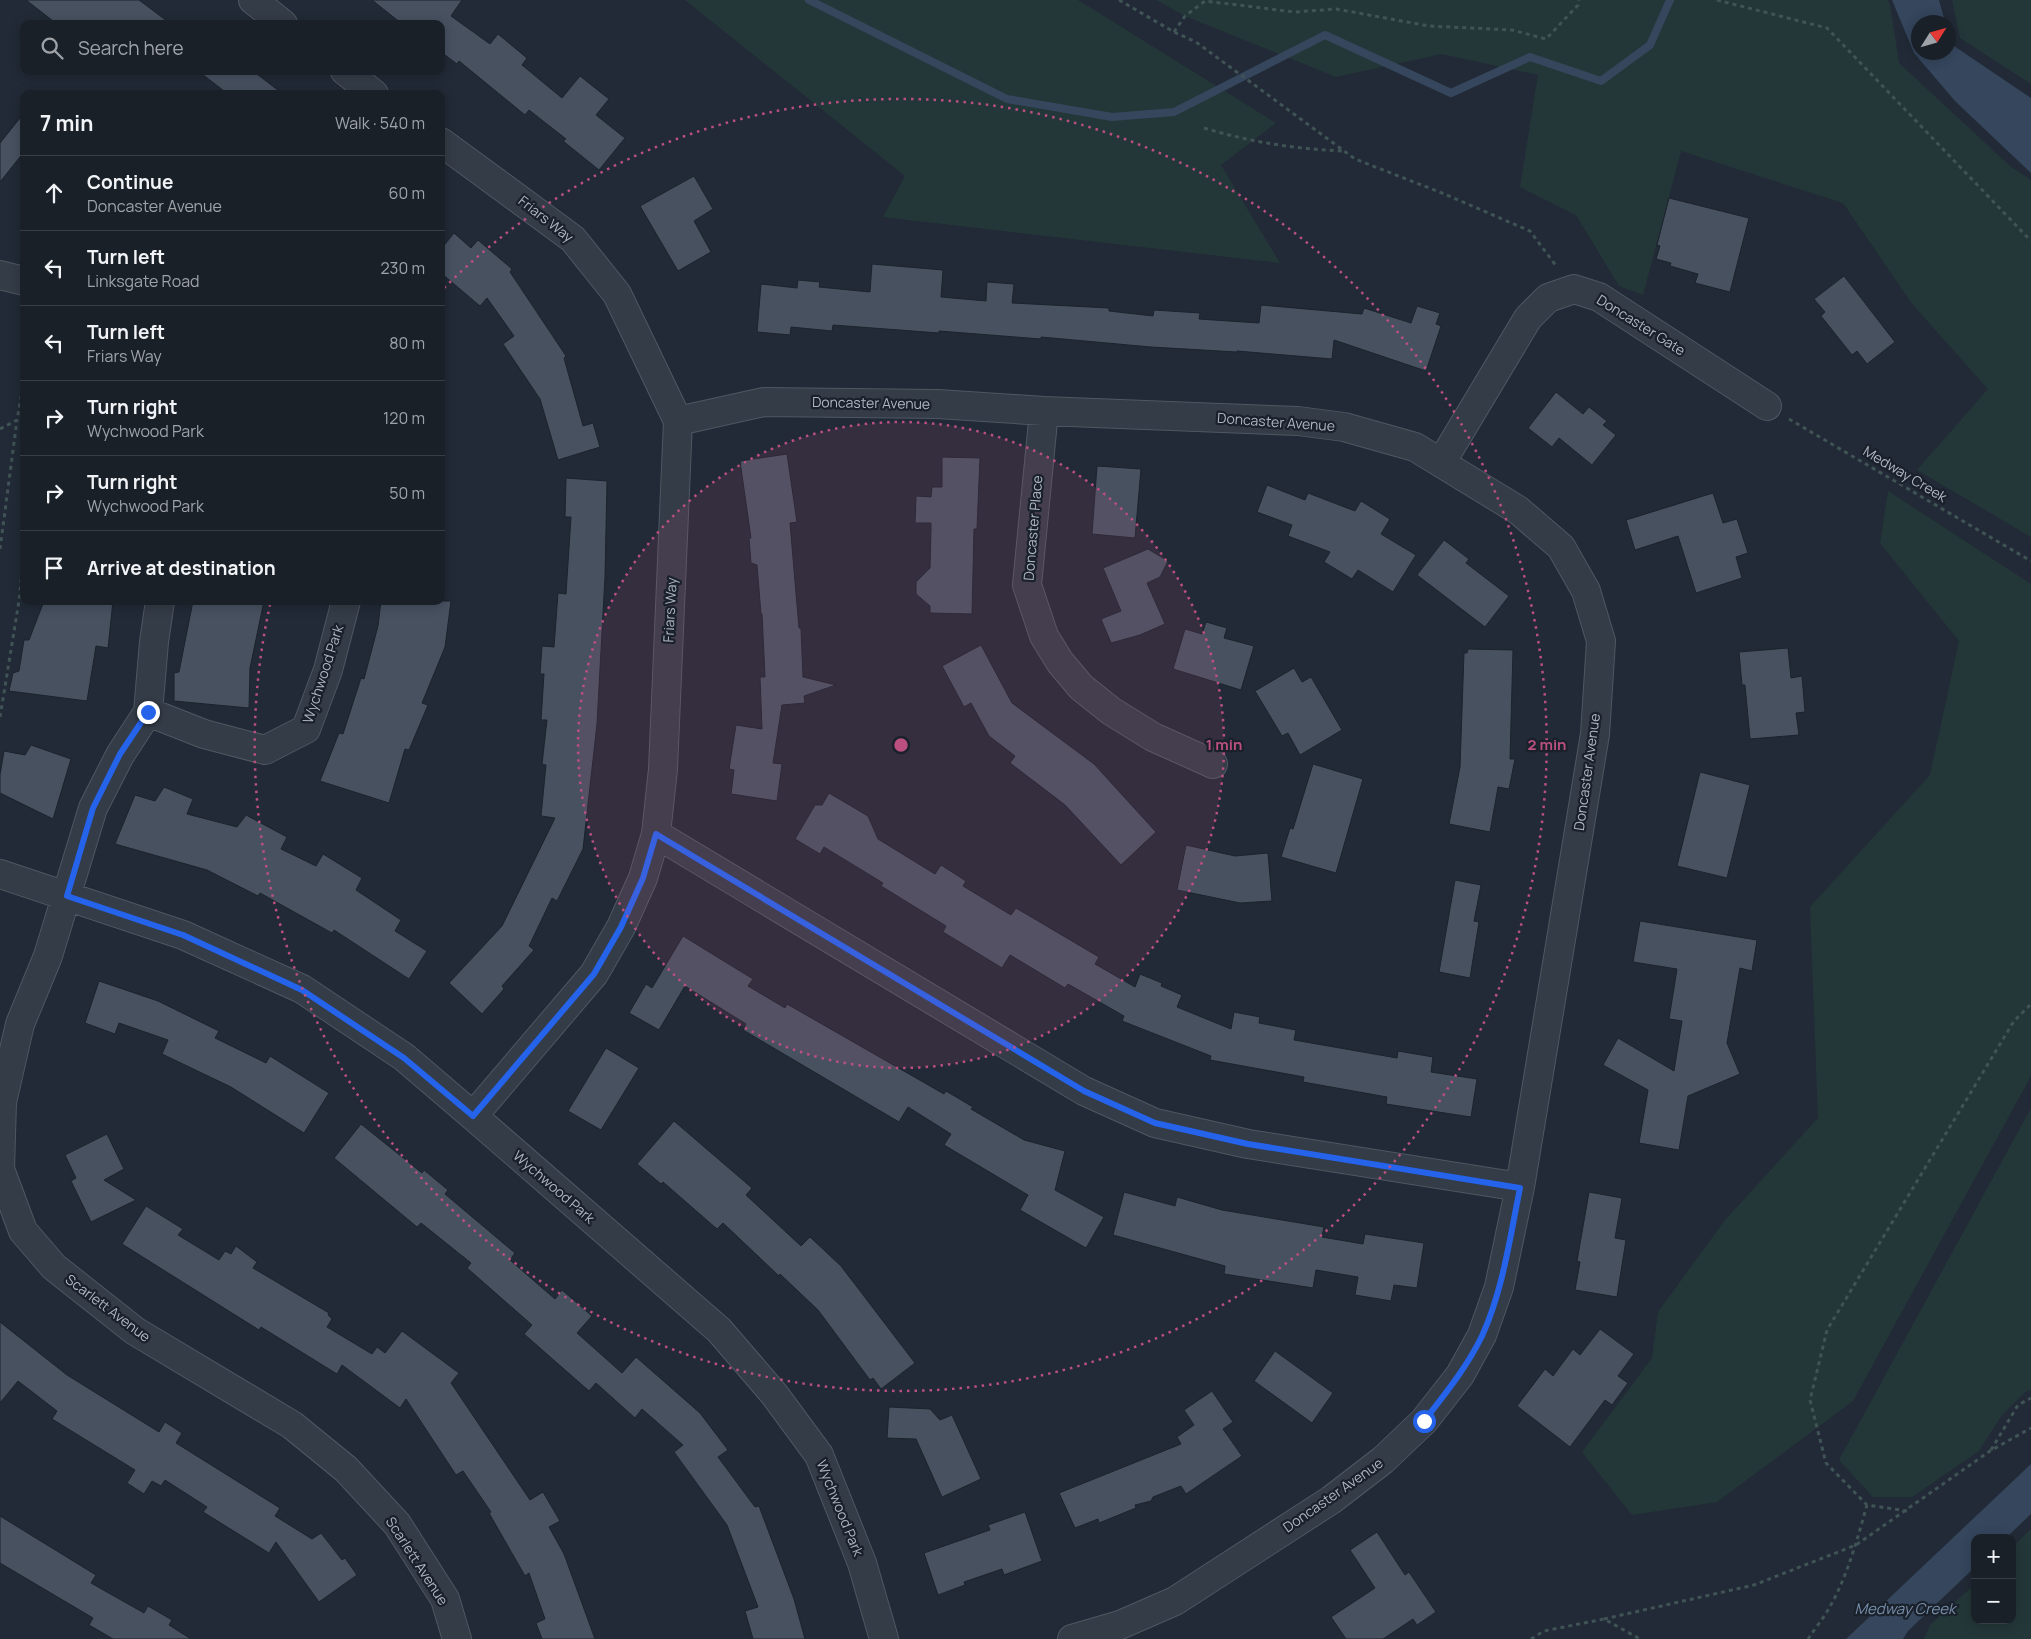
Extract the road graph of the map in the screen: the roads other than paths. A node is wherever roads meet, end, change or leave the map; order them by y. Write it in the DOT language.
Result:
graph roads {
  1 [pos="253,0"];
  2 [pos="278,20"];
  3 [pos="349,75"];
  4 [pos="366,90"];
  5 [pos="445,145"];
  6 [pos="0,274"];
  7 [pos="20,280"];
  8 [pos="1767,406"];
  9 [pos="1044,410"];
  10 [pos="678,421"];
  11 [pos="1441,462"];
  12 [pos="159,605"];
  13 [pos="345,605"];
  14 [pos="148,712"];
  15 [pos="1213,764"];
  16 [pos="656,834"];
  17 [pos="0,874"];
  18 [pos="67,896"];
  19 [pos="473,1116"];
  20 [pos="0,1169"];
  21 [pos="1520,1188"];
  22 [pos="457,1639"];
  23 [pos="884,1639"];
  24 [pos="1072,1639"];
  1 -- 2 [label="street"];
  3 -- 4 [label="street"];
  5 -- 10 [label="street, Friars Way"];
  6 -- 7 [label="street"];
  8 -- 11 [label="street, Doncaster Gate"];
  9 -- 10 [label="street, Doncaster Avenue"];
  9 -- 11 [label="street, Doncaster Avenue"];
  9 -- 15 [label="street, Doncaster Place"];
  10 -- 16 [label="street, Friars Way"];
  11 -- 21 [label="street, Doncaster Avenue"];
  12 -- 14 [label="street"];
  13 -- 14 [label="street, Wychwood Park"];
  14 -- 18 [label="street"];
  16 -- 19 [label="street, Friars Way"];
  16 -- 21 [label="street"];
  17 -- 18 [label="street, Wychwood Park"];
  18 -- 19 [label="street, Wychwood Park"];
  18 -- 20 [label="street, Scarlett Avenue"];
  19 -- 23 [label="street, Wychwood Park"];
  20 -- 22 [label="street, Scarlett Avenue"];
  21 -- 24 [label="street, Doncaster Avenue"];
}
